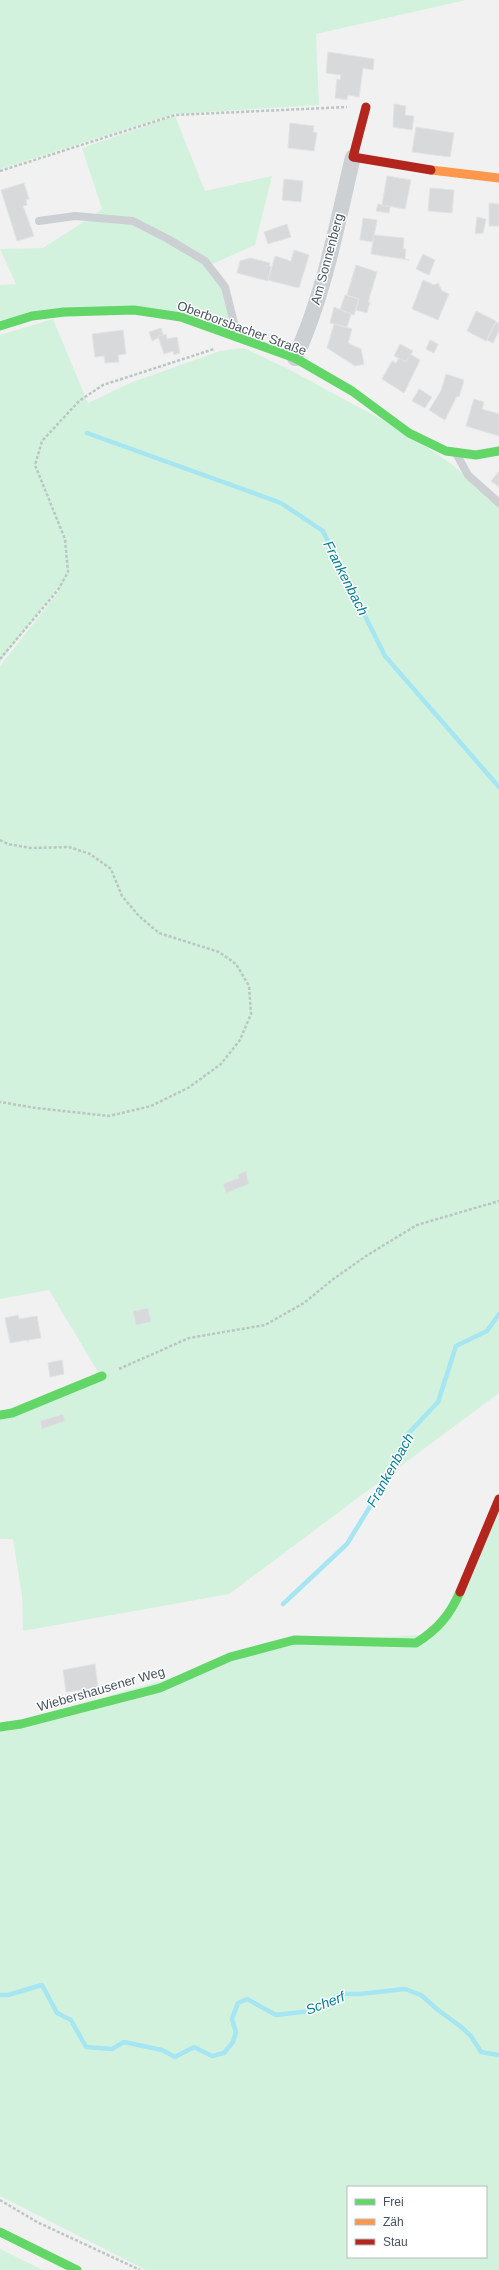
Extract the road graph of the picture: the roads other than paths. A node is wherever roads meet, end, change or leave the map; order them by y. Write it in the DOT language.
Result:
graph roads {
  1 [pos="366,107"];
  2 [pos="354,157"];
  3 [pos="499,178"];
  4 [pos="39,221"];
  5 [pos="0,326"];
  6 [pos="237,338"];
  7 [pos="295,358"];
  8 [pos="499,451"];
  9 [pos="456,454"];
  10 [pos="499,503"];
  11 [pos="102,1376"];
  12 [pos="0,1415"];
  13 [pos="499,1499"];
  14 [pos="0,1727"];
  15 [pos="0,2232"];
  16 [pos="77,2270"];
  1 -- 2 [label="street, Am Sonnenberg"];
  2 -- 3 [label="street"];
  2 -- 7 [label="street, Am Sonnenberg"];
  4 -- 6 [label="lane"];
  5 -- 6 [label="street, Oberborsbacher Straße"];
  6 -- 7 [label="street, Oberborsbacher Straße"];
  7 -- 9 [label="street, Oberborsbacher Straße"];
  8 -- 9 [label="street, Oberborsbacher Straße"];
  9 -- 10 [label="lane"];
  11 -- 12 [label="street"];
  13 -- 14 [label="street, Wiebershausener Weg"];
  15 -- 16 [label="street"];
}
